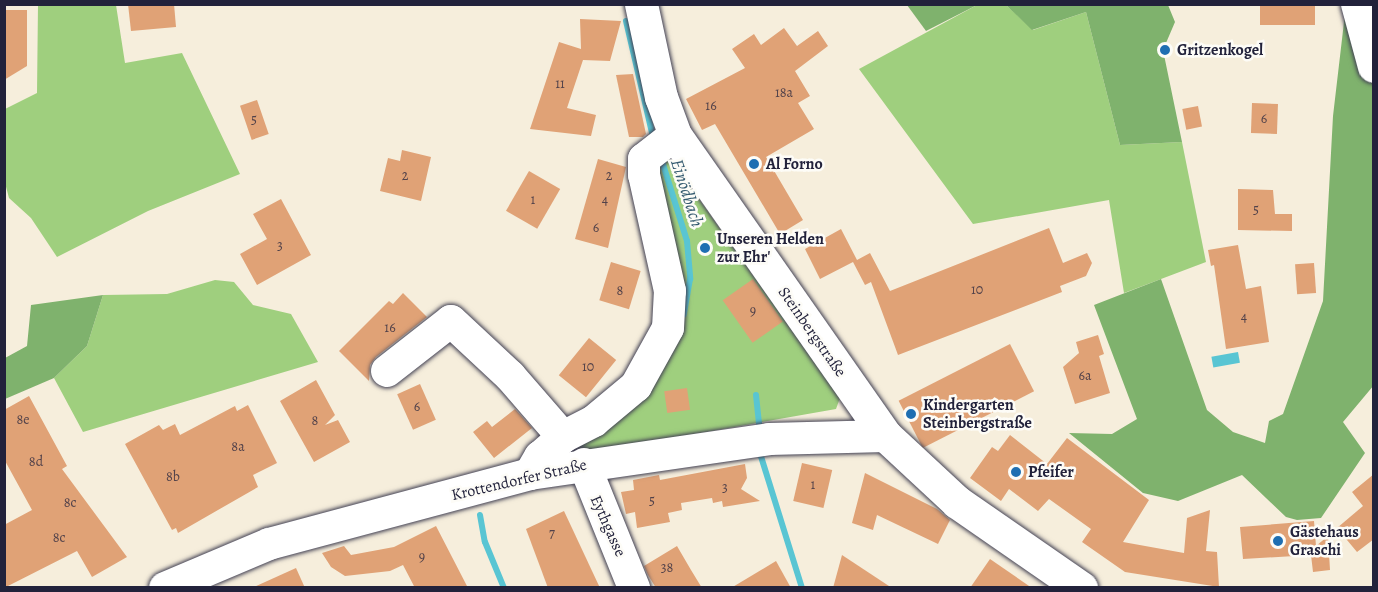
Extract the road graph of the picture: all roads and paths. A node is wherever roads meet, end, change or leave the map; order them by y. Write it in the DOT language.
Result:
graph roads {
  1 [pos="641,4"];
  2 [pos="1357,4"];
  3 [pos="1374,67"];
  4 [pos="658,147"];
  5 [pos="387,371"];
  6 [pos="886,435"];
  7 [pos="563,438"];
  8 [pos="584,464"];
  9 [pos="530,474"];
  10 [pos="165,588"];
  11 [pos="634,588"];
  12 [pos="1081,588"];
  1 -- 4 [label="main road, Steinbergstraße"];
  2 -- 3 [label="street"];
  4 -- 6 [label="main road, Steinbergstraße"];
  4 -- 7 [label="street"];
  5 -- 7 [label="street"];
  6 -- 8 [label="street, Krottendorfer Straße"];
  6 -- 12 [label="main road, Steinbergstraße"];
  7 -- 9 [label="street"];
  8 -- 9 [label="street, Krottendorfer Straße"];
  8 -- 11 [label="street, Eythgasse"];
  9 -- 10 [label="street, Krottendorfer Straße"];
}
